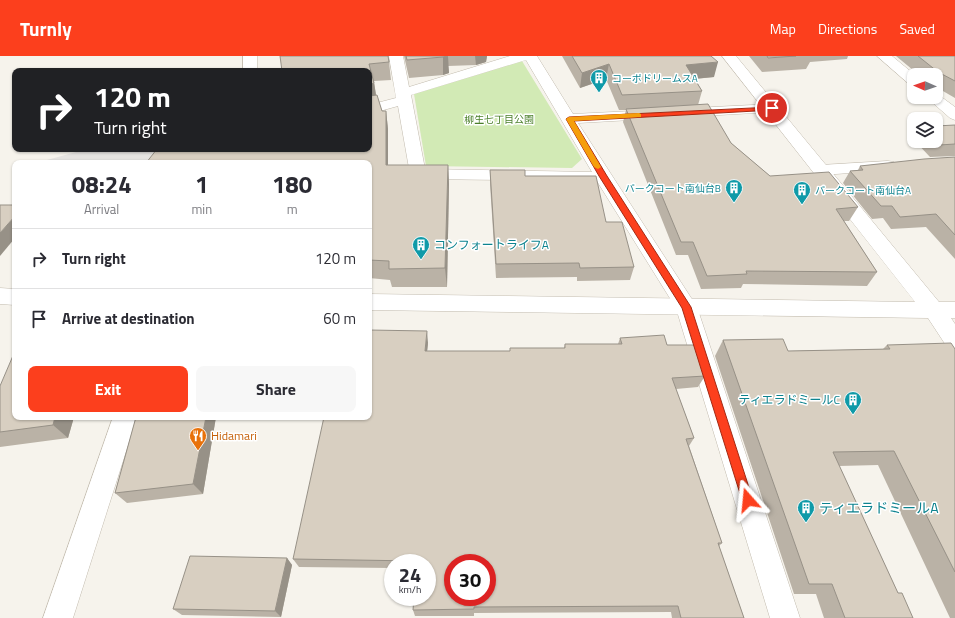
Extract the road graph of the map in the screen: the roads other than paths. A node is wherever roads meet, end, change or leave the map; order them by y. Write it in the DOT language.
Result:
graph roads {
  1 [pos="250,56"];
  2 [pos="396,56"];
  3 [pos="524,56"];
  4 [pos="530,56"];
  5 [pos="729,56"];
  6 [pos="884,56"];
  7 [pos="250,68"];
  8 [pos="907,75"];
  9 [pos="404,96"];
  10 [pos="942,104"];
  11 [pos="772,108"];
  12 [pos="372,109"];
  13 [pos="955,115"];
  14 [pos="569,119"];
  15 [pos="900,165"];
  16 [pos="821,170"];
  17 [pos="603,176"];
  18 [pos="0,296"];
  19 [pos="12,297"];
  20 [pos="372,302"];
  21 [pos="686,307"];
  22 [pos="934,310"];
  23 [pos="955,310"];
  24 [pos="955,341"];
  25 [pos="124,420"];
  26 [pos="58,618"];
  27 [pos="785,618"];
  1 -- 7 [label="street"];
  2 -- 9 [label="street"];
  3 -- 9 [label="street"];
  4 -- 14 [label="street"];
  5 -- 11 [label="street"];
  6 -- 8 [label="street"];
  9 -- 12 [label="street"];
  9 -- 17 [label="street"];
  10 -- 13 [label="street"];
  11 -- 14 [label="street"];
  11 -- 16 [label="street"];
  14 -- 17 [label="street"];
  15 -- 16 [label="street"];
  16 -- 22 [label="street"];
  17 -- 21 [label="street"];
  18 -- 19 [label="street"];
  20 -- 21 [label="street"];
  21 -- 22 [label="street"];
  21 -- 27 [label="street"];
  22 -- 23 [label="street"];
  22 -- 24 [label="street"];
  25 -- 26 [label="street"];
}
